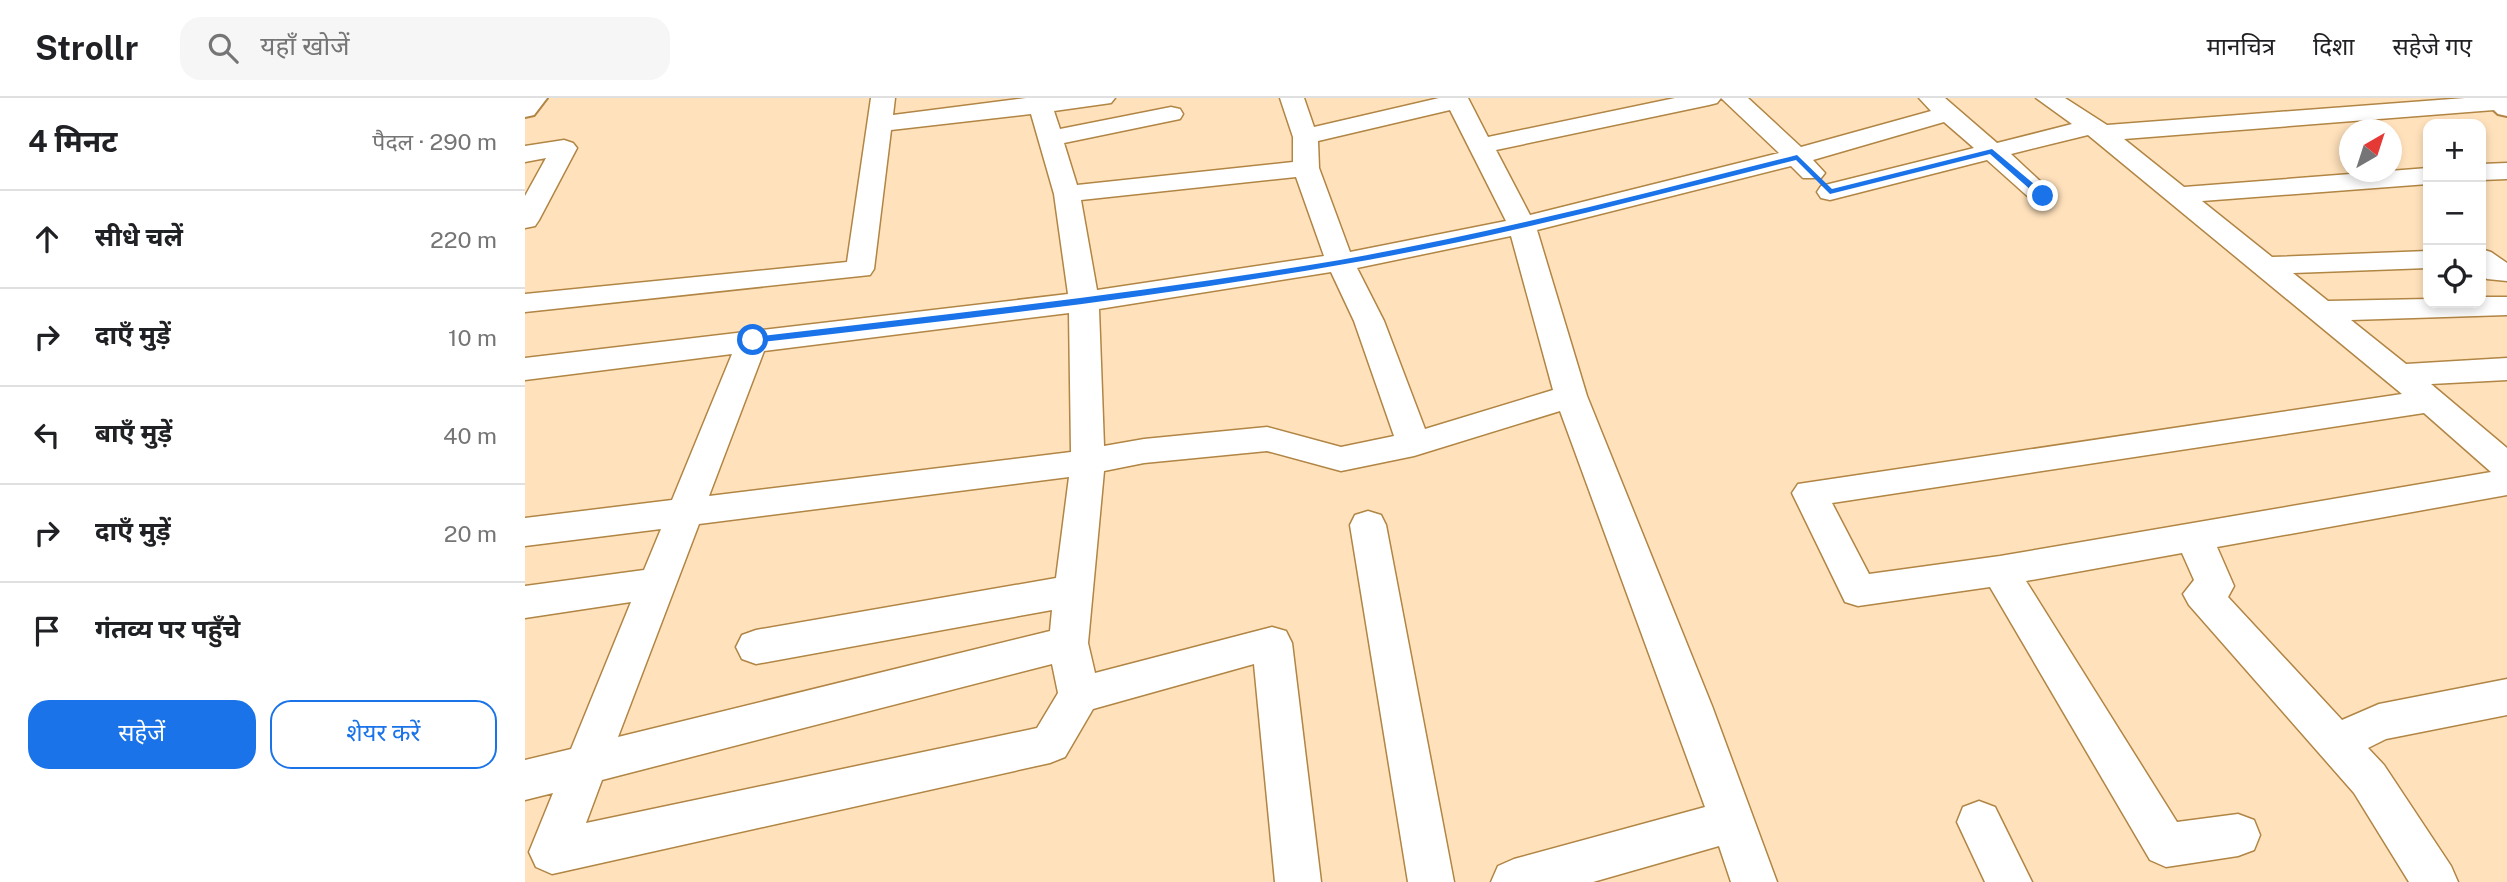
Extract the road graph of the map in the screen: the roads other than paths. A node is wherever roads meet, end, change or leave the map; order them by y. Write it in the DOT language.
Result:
graph roads {
  1 [pos="534,98"];
  2 [pos="1103,98"];
  3 [pos="1292,98"];
  4 [pos="1709,98"];
  5 [pos="1733,98"];
  6 [pos="2048,98"];
  7 [pos="1457,100"];
  8 [pos="2502,103"];
  9 [pos="1940,106"];
  10 [pos="525,109"];
  11 [pos="881,111"];
  12 [pos="1043,114"];
  13 [pos="1171,114"];
  14 [pos="2097,129"];
  15 [pos="1305,136"];
  16 [pos="1481,146"];
  17 [pos="1992,151"];
  18 [pos="525,154"];
  19 [pos="1797,158"];
  20 [pos="1306,168"];
  21 [pos="2507,170"];
  22 [pos="2486,172"];
  23 [pos="2423,176"];
  24 [pos="1830,192"];
  25 [pos="1067,194"];
  26 [pos="2178,195"];
  27 [pos="2043,196"];
  28 [pos="1849,212"];
  29 [pos="525,220"];
  30 [pos="1522,226"];
  31 [pos="2423,259"];
  32 [pos="1340,262"];
  33 [pos="2486,263"];
  34 [pos="2265,266"];
  35 [pos="2507,272"];
  36 [pos="1084,302"];
  37 [pos="525,303"];
  38 [pos="2507,306"];
  39 [pos="2320,312"];
  40 [pos="753,340"];
  41 [pos="525,369"];
  42 [pos="2507,369"];
  43 [pos="2399,375"];
  44 [pos="1571,396"];
  45 [pos="2431,401"];
  46 [pos="1414,444"];
  47 [pos="1088,462"];
  48 [pos="2507,467"];
  49 [pos="2507,482"];
  50 [pos="685,512"];
  51 [pos="1368,525"];
  52 [pos="525,532"];
  53 [pos="2194,537"];
  54 [pos="2000,571"];
  55 [pos="658,583"];
  56 [pos="1072,591"];
  57 [pos="525,602"];
  58 [pos="1068,643"];
  59 [pos="756,647"];
  60 [pos="1079,695"];
  61 [pos="2507,697"];
  62 [pos="2336,743"];
  63 [pos="586,765"];
  64 [pos="525,780"];
  65 [pos="1733,821"];
  66 [pos="1979,822"];
  67 [pos="2238,835"];
  68 [pos="1298,882"];
  69 [pos="1431,882"];
  70 [pos="1514,882"];
  71 [pos="1754,882"];
  72 [pos="2009,882"];
  73 [pos="2435,882"];
  1 -- 10 [label="street"];
  2 -- 12 [label="street"];
  3 -- 15 [label="street"];
  4 -- 16 [label="street"];
  5 -- 19 [label="street"];
  6 -- 14 [label="street"];
  7 -- 15 [label="street"];
  7 -- 16 [label="street"];
  8 -- 14 [label="street"];
  9 -- 17 [label="street"];
  9 -- 19 [label="street"];
  11 -- 12 [label="street"];
  11 -- 37 [label="street"];
  12 -- 13 [label="street"];
  12 -- 25 [label="street"];
  14 -- 17 [label="street"];
  14 -- 26 [label="street"];
  15 -- 20 [label="street"];
  16 -- 30 [label="street"];
  17 -- 24 [label="street"];
  17 -- 27 [label="street"];
  18 -- 29 [label="street"];
  19 -- 24 [label="street"];
  19 -- 30 [label="street"];
  20 -- 25 [label="street"];
  20 -- 32 [label="street"];
  21 -- 22 [label="street"];
  23 -- 26 [label="street"];
  24 -- 28 [label="street"];
  25 -- 36 [label="street"];
  26 -- 34 [label="street"];
  30 -- 32 [label="street"];
  30 -- 44 [label="street"];
  31 -- 34 [label="street"];
  32 -- 36 [label="street"];
  32 -- 46 [label="street"];
  33 -- 35 [label="street"];
  34 -- 39 [label="street"];
  36 -- 40 [label="street"];
  36 -- 47 [label="street"];
  38 -- 39 [label="street"];
  39 -- 43 [label="street"];
  40 -- 41 [label="street"];
  40 -- 50 [label="street"];
  42 -- 43 [label="street"];
  43 -- 45 [label="street"];
  44 -- 46 [label="street"];
  44 -- 65 [label="street"];
  45 -- 48 [label="street"];
  45 -- 54 [label="street"];
  46 -- 47 [label="street"];
  47 -- 50 [label="street"];
  47 -- 56 [label="street"];
  49 -- 53 [label="street"];
  50 -- 52 [label="street"];
  50 -- 55 [label="street"];
  51 -- 69 [label="street"];
  53 -- 54 [label="street"];
  53 -- 62 [label="street"];
  54 -- 67 [label="street"];
  55 -- 57 [label="street"];
  55 -- 63 [label="street"];
  56 -- 58 [label="street"];
  56 -- 59 [label="street"];
  58 -- 60 [label="street"];
  58 -- 63 [label="street"];
  60 -- 63 [label="street"];
  60 -- 68 [label="street"];
  61 -- 62 [label="street"];
  62 -- 73 [label="street"];
  63 -- 64 [label="street"];
  65 -- 70 [label="street"];
  65 -- 71 [label="street"];
  66 -- 72 [label="street"];
}
